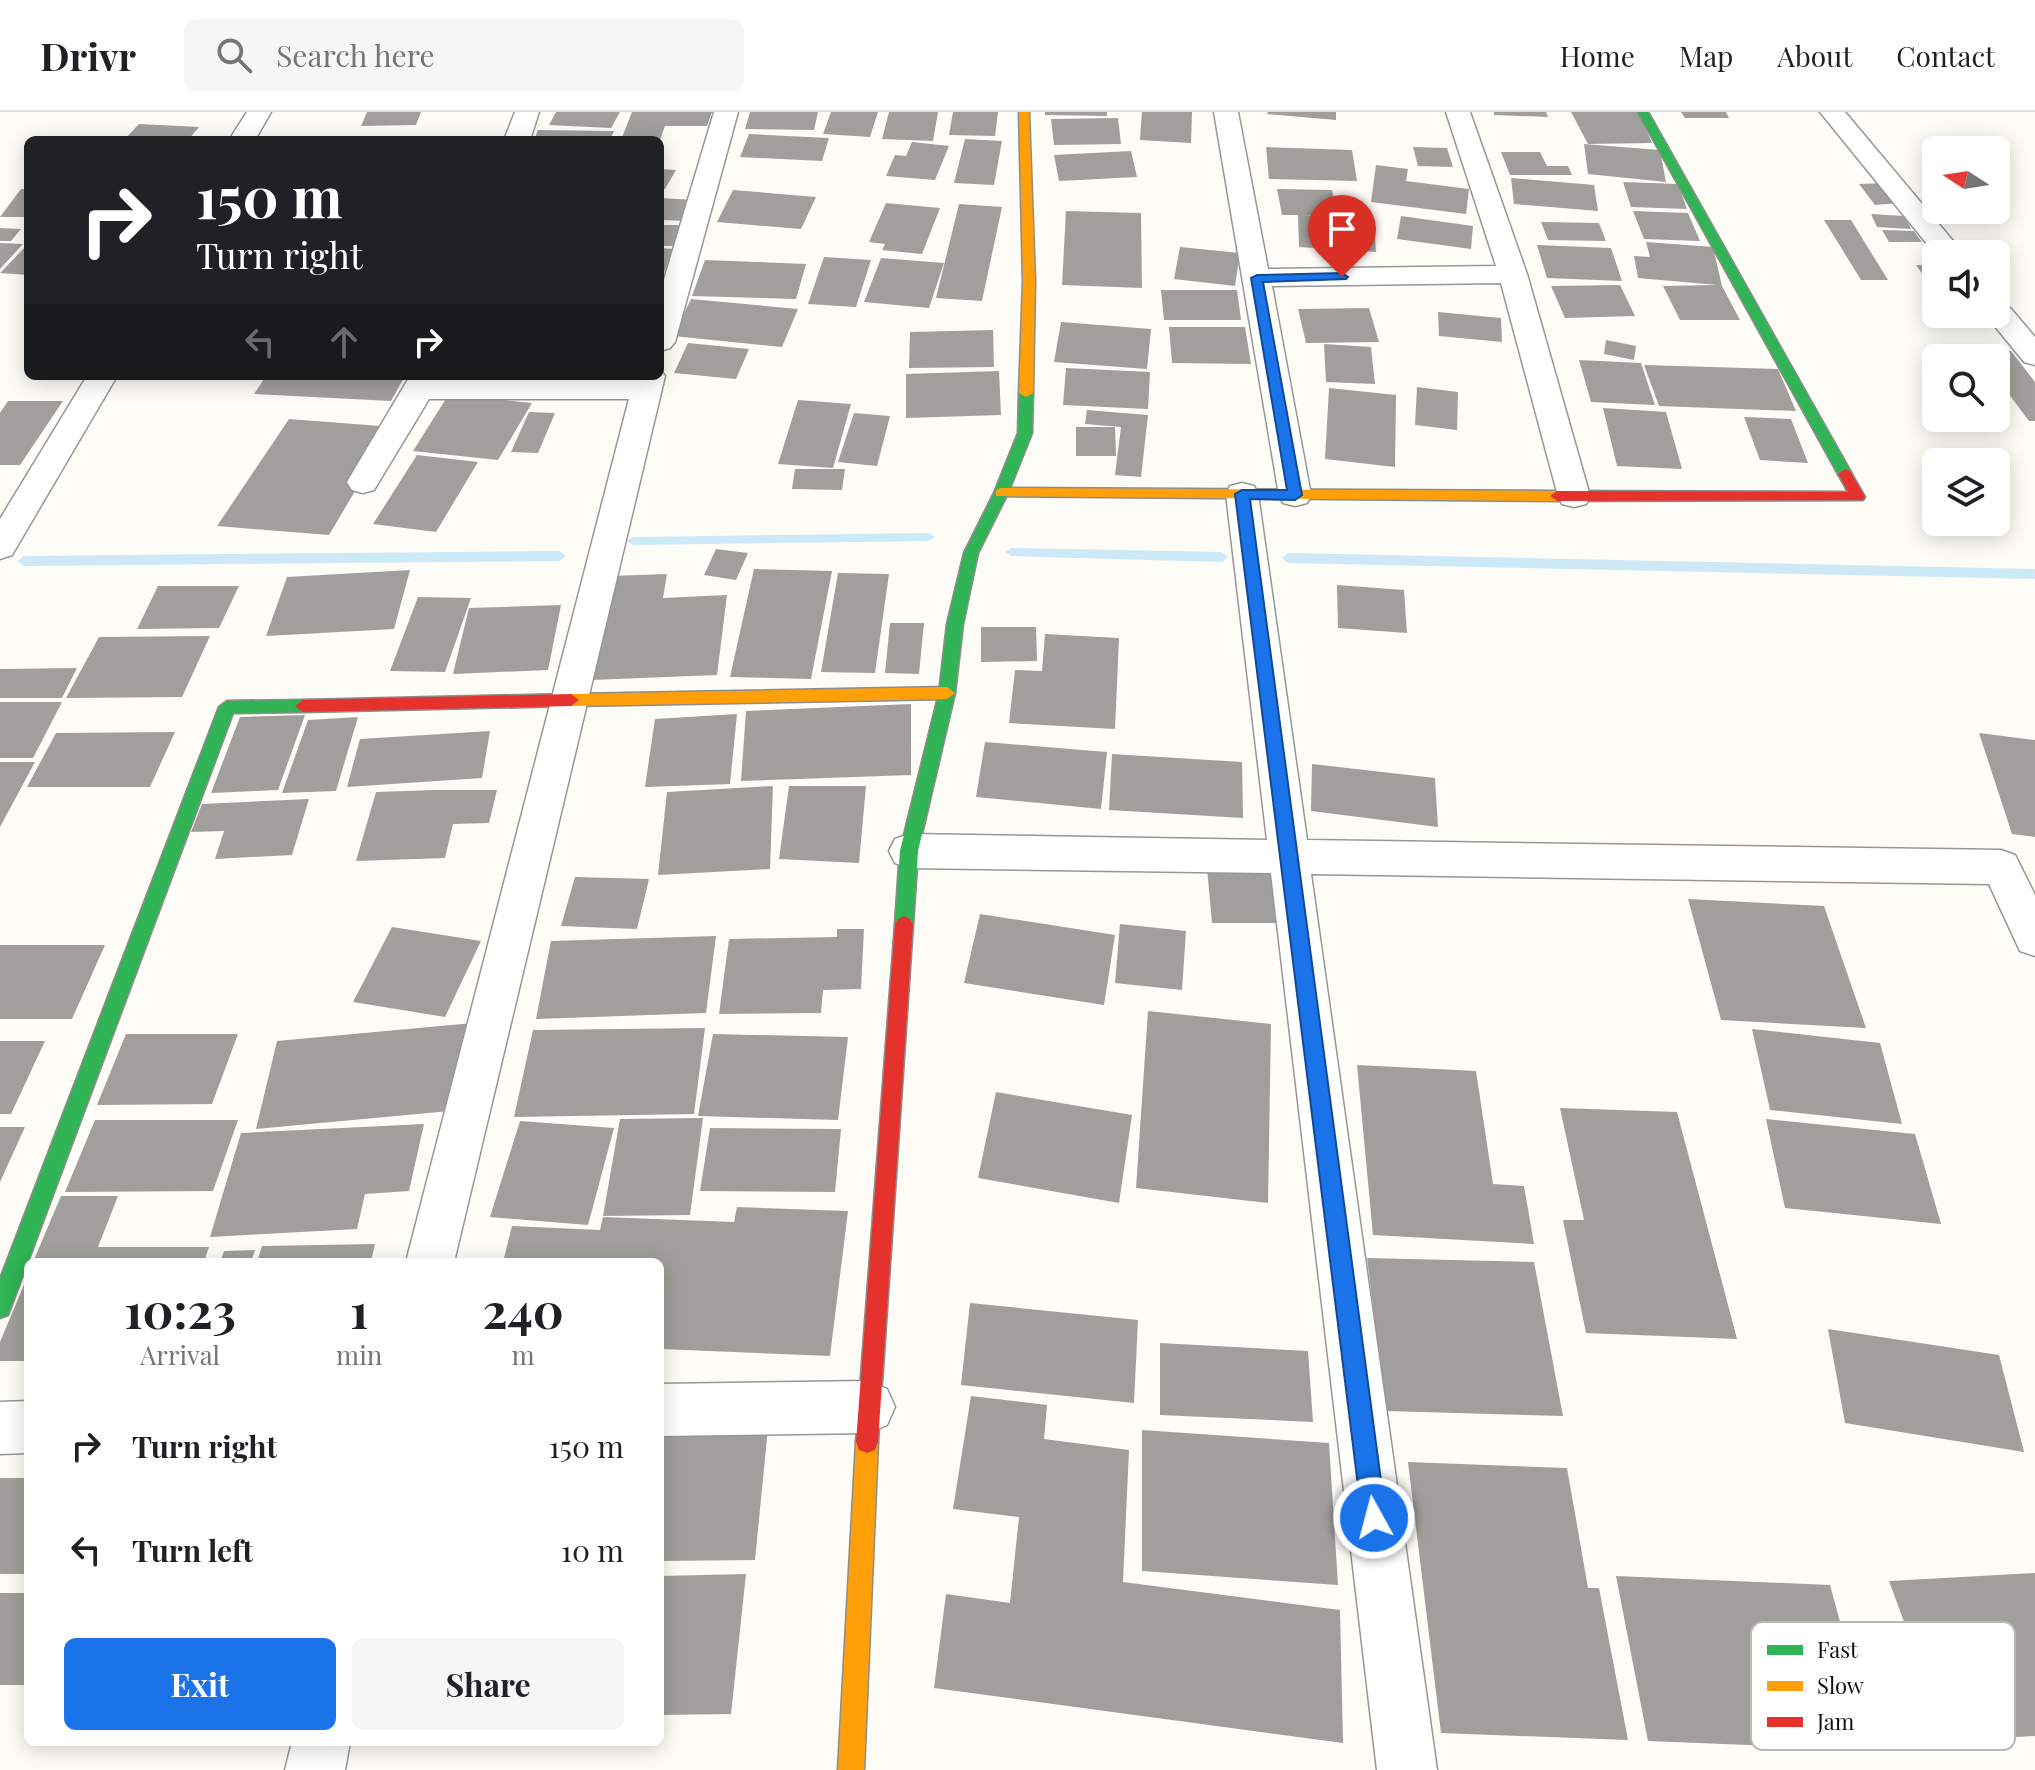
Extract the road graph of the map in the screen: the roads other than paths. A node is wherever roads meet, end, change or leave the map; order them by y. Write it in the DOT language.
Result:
graph roads {
  1 [pos="259,112"];
  2 [pos="527,112"];
  3 [pos="726,112"];
  4 [pos="1024,112"];
  5 [pos="1226,112"];
  6 [pos="1458,112"];
  7 [pos="1643,112"];
  8 [pos="1832,112"];
  9 [pos="244,136"];
  10 [pos="518,136"];
  11 [pos="1938,240"];
  12 [pos="1513,274"];
  13 [pos="1257,278"];
  14 [pos="2010,326"];
  15 [pos="664,328"];
  16 [pos="2035,356"];
  17 [pos="100,380"];
  18 [pos="648,382"];
  19 [pos="422,383"];
  20 [pos="363,482"];
  21 [pos="1001,493"];
  22 [pos="1242,494"];
  23 [pos="1295,495"];
  24 [pos="1574,496"];
  25 [pos="0,547"];
  26 [pos="947,693"];
  27 [pos="571,701"];
  28 [pos="909,851"];
  29 [pos="1287,856"];
  30 [pos="2018,868"];
  31 [pos="2035,938"];
  32 [pos="431,1258"];
  33 [pos="0,1307"];
  34 [pos="869,1407"];
  35 [pos="664,1410"];
  36 [pos="24,1427"];
  37 [pos="0,1428"];
  38 [pos="320,1746"];
  39 [pos="315,1770"];
  40 [pos="851,1770"];
  41 [pos="1407,1770"];
  1 -- 9 [label="street"];
  2 -- 10 [label="street"];
  3 -- 15 [label="street"];
  4 -- 21 [label="street"];
  5 -- 13 [label="street"];
  6 -- 12 [label="street"];
  7 -- 24 [label="street"];
  8 -- 11 [label="street"];
  12 -- 13 [label="street"];
  12 -- 24 [label="street"];
  13 -- 23 [label="street"];
  14 -- 16 [label="street"];
  17 -- 25 [label="street"];
  18 -- 19 [label="street"];
  18 -- 27 [label="street"];
  19 -- 20 [label="street"];
  21 -- 22 [label="street"];
  21 -- 26 [label="street"];
  22 -- 23 [label="street"];
  22 -- 29 [label="street"];
  23 -- 24 [label="street"];
  26 -- 27 [label="street"];
  26 -- 28 [label="street"];
  27 -- 32 [label="street"];
  27 -- 33 [label="street"];
  28 -- 29 [label="street"];
  28 -- 34 [label="street"];
  29 -- 30 [label="street"];
  29 -- 41 [label="street"];
  30 -- 31 [label="street"];
  34 -- 35 [label="street"];
  34 -- 40 [label="street"];
  36 -- 37 [label="street"];
  38 -- 39 [label="street"];
}
